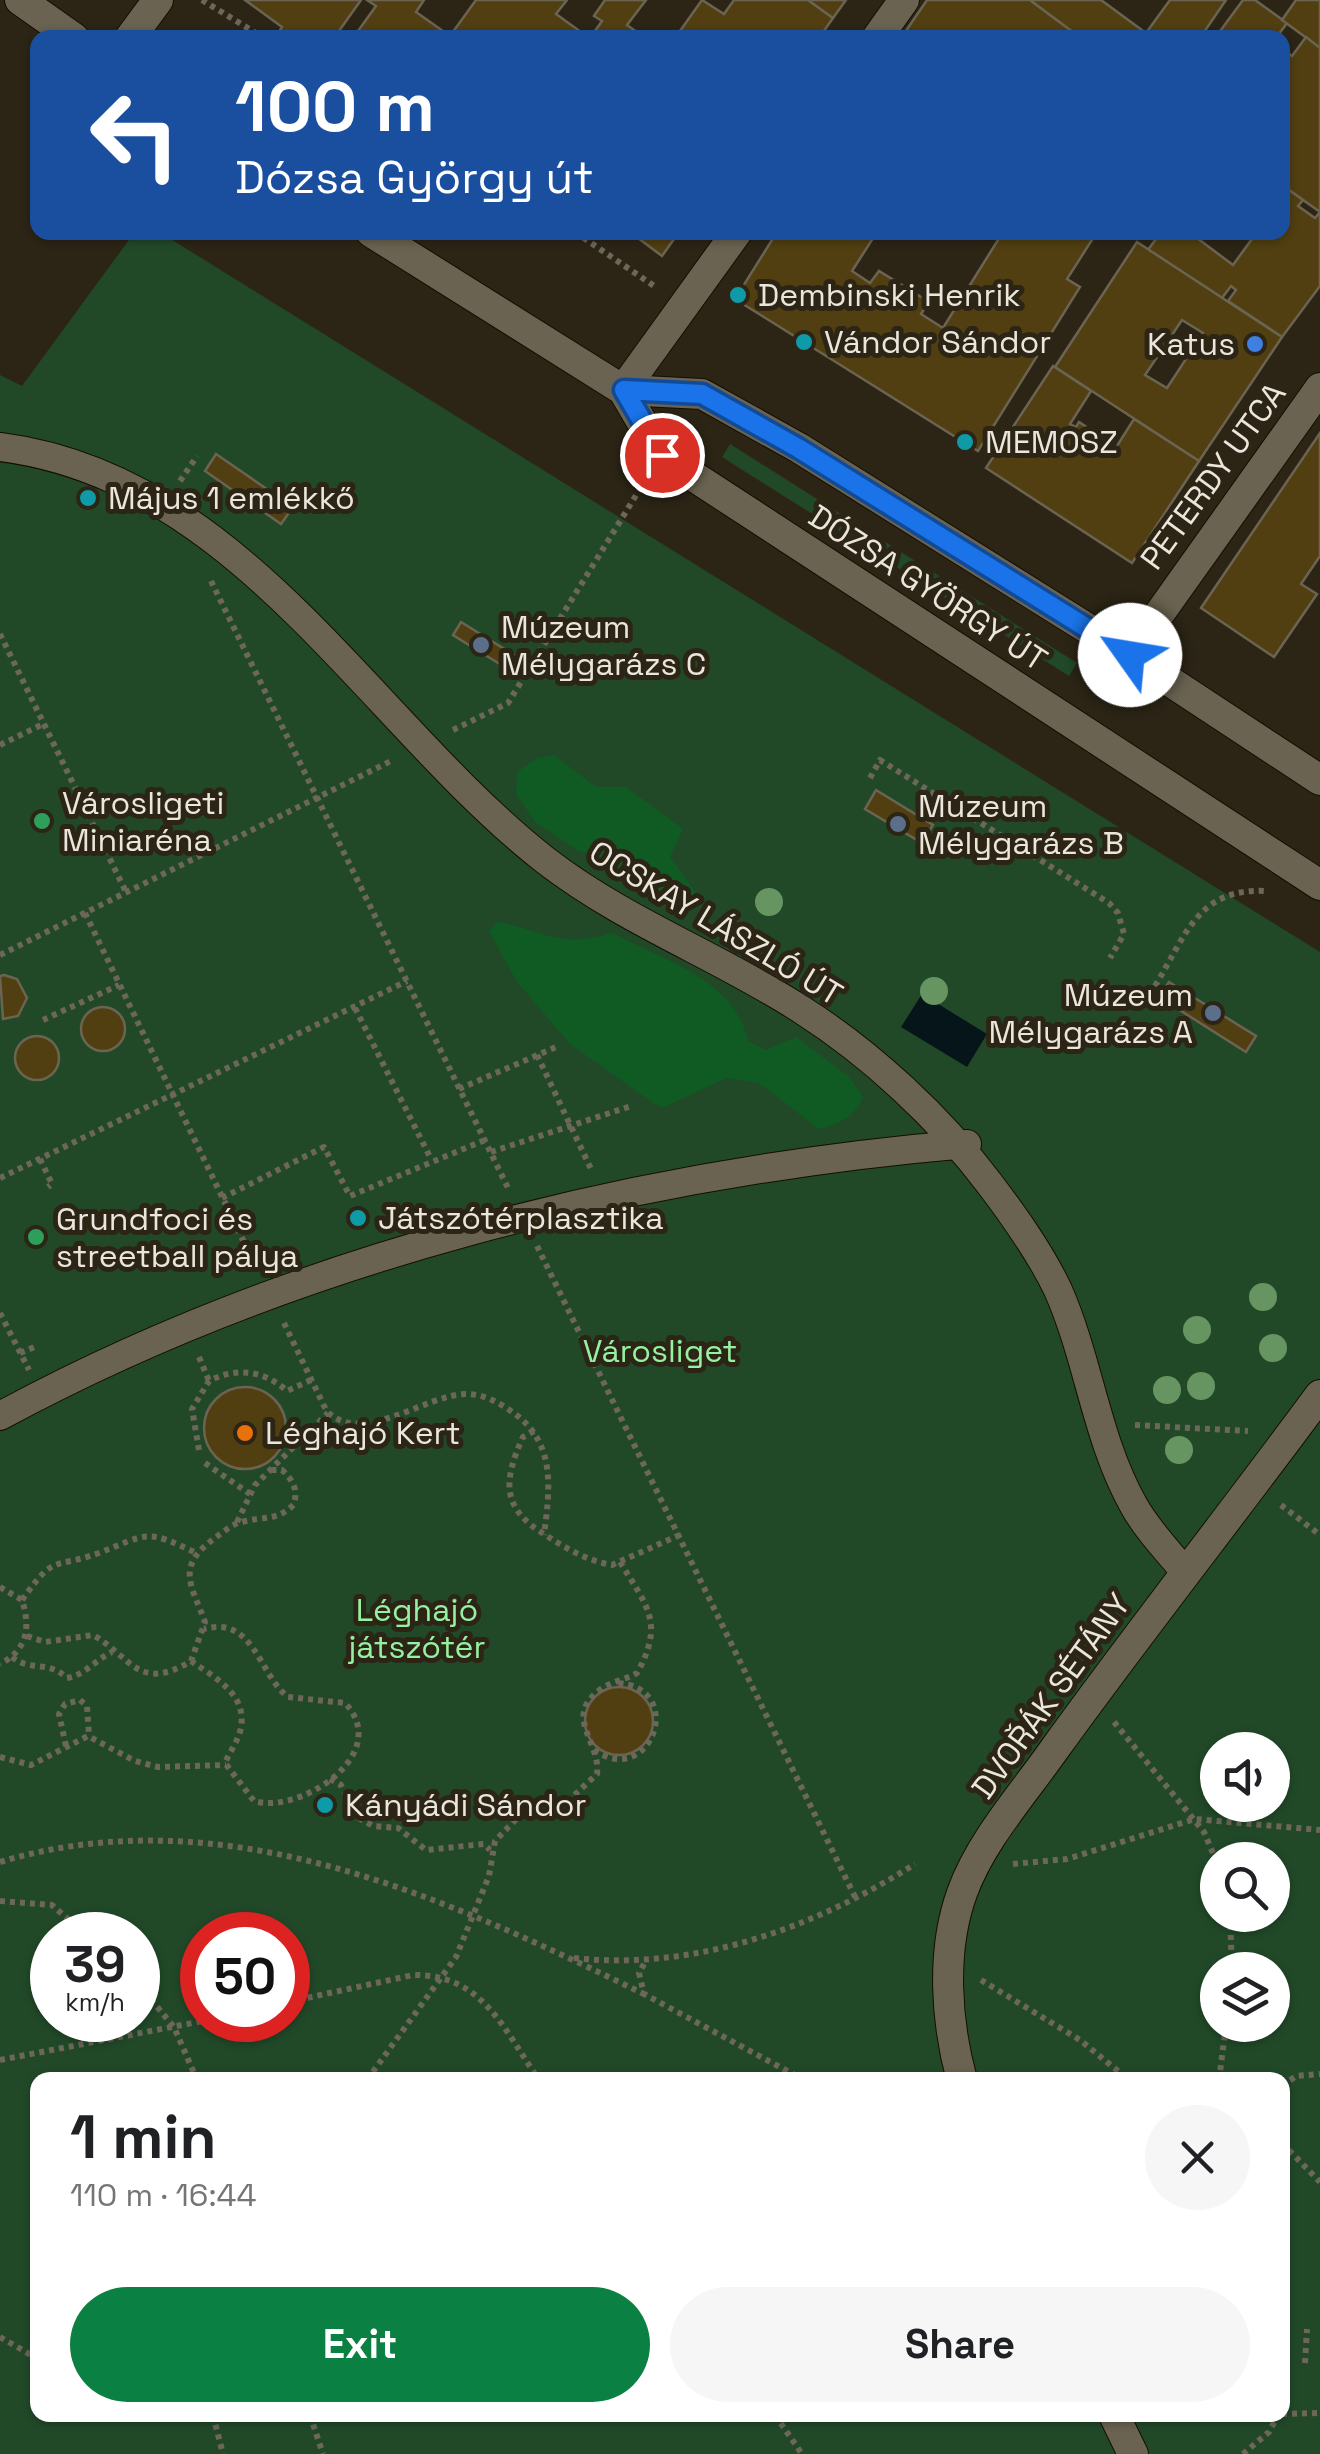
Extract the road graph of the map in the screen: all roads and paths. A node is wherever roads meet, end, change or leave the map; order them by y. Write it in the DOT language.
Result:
graph roads {
  1 [pos="20,0"];
  2 [pos="158,0"];
  3 [pos="202,0"];
  4 [pos="904,0"];
  5 [pos="63,30"];
  6 [pos="136,30"];
  7 [pos="251,30"];
  8 [pos="883,30"];
  9 [pos="384,240"];
  10 [pos="587,240"];
  11 [pos="732,240"];
  12 [pos="670,297"];
  13 [pos="1320,388"];
  14 [pos="624,390"];
  15 [pos="0,447"];
  16 [pos="643,484"];
  17 [pos="0,634"];
  18 [pos="1130,655"];
  19 [pos="34,704"];
  20 [pos="21,710"];
  21 [pos="43,724"];
  22 [pos="0,745"];
  23 [pos="420,746"];
  24 [pos="870,778"];
  25 [pos="1320,780"];
  26 [pos="1320,886"];
  27 [pos="1272,891"];
  28 [pos="126,892"];
  29 [pos="84,913"];
  30 [pos="0,955"];
  31 [pos="1110,958"];
  32 [pos="407,981"];
  33 [pos="120,985"];
  34 [pos="1154,986"];
  35 [pos="355,1008"];
  36 [pos="43,1020"];
  37 [pos="556,1048"];
  38 [pos="537,1055"];
  39 [pos="460,1088"];
  40 [pos="173,1096"];
  41 [pos="631,1106"];
  42 [pos="571,1126"];
  43 [pos="485,1140"];
  44 [pos="968,1144"];
  45 [pos="491,1152"];
  46 [pos="40,1159"];
  47 [pos="431,1160"];
  48 [pos="0,1178"];
  49 [pos="48,1187"];
  50 [pos="222,1198"];
  51 [pos="606,1200"];
  52 [pos="270,1294"];
  53 [pos="0,1313"];
  54 [pos="36,1346"];
  55 [pos="20,1354"];
  56 [pos="311,1380"];
  57 [pos="41,1394"];
  58 [pos="1320,1395"];
  59 [pos="328,1414"];
  60 [pos="0,1416"];
  61 [pos="1099,1423"];
  62 [pos="534,1431"];
  63 [pos="1248,1431"];
  64 [pos="199,1450"];
  65 [pos="205,1463"];
  66 [pos="271,1470"];
  67 [pos="250,1494"];
  68 [pos="1280,1505"];
  69 [pos="237,1523"];
  70 [pos="682,1534"];
  71 [pos="544,1535"];
  72 [pos="1320,1536"];
  73 [pos="196,1552"];
  74 [pos="620,1562"];
  75 [pos="1186,1573"];
  76 [pos="0,1586"];
  77 [pos="22,1600"];
  78 [pos="204,1629"];
  79 [pos="27,1636"];
  80 [pos="112,1652"];
  81 [pos="12,1657"];
  82 [pos="191,1661"];
  83 [pos="0,1664"];
  84 [pos="609,1683"];
  85 [pos="1110,1717"];
  86 [pos="89,1736"];
  87 [pos="66,1746"];
  88 [pos="593,1750"];
  89 [pos="0,1758"];
  90 [pos="226,1765"];
  91 [pos="330,1780"];
  92 [pos="1194,1820"];
  93 [pos="1320,1830"];
  94 [pos="1206,1842"];
  95 [pos="490,1850"];
  96 [pos="0,1862"];
  97 [pos="915,1864"];
  98 [pos="1004,1865"];
  99 [pos="0,1901"];
  100 [pos="60,1912"];
  101 [pos="472,1916"];
  102 [pos="568,1957"];
  103 [pos="644,1963"];
  104 [pos="444,1978"];
  105 [pos="971,1978"];
  106 [pos="644,1994"];
  107 [pos="310,1997"];
  108 [pos="160,2011"];
  109 [pos="180,2027"];
  110 [pos="174,2028"];
  111 [pos="1224,2042"];
  112 [pos="0,2060"];
  113 [pos="193,2072"];
  114 [pos="372,2072"];
  115 [pos="534,2072"];
  116 [pos="789,2072"];
  117 [pos="961,2072"];
  118 [pos="1118,2072"];
  119 [pos="1220,2072"];
  120 [pos="1320,2074"];
  121 [pos="1290,2080"];
  122 [pos="1290,2151"];
  123 [pos="1320,2182"];
  124 [pos="1308,2329"];
  125 [pos="0,2337"];
  126 [pos="30,2354"];
  127 [pos="1305,2363"];
  128 [pos="1320,2413"];
  129 [pos="1290,2414"];
  130 [pos="215,2422"];
  131 [pos="312,2422"];
  132 [pos="779,2422"];
  133 [pos="1117,2422"];
  134 [pos="1275,2422"];
  135 [pos="223,2454"];
  136 [pos="323,2454"];
  137 [pos="802,2454"];
  138 [pos="1132,2454"];
  139 [pos="1243,2454"];
  1 -- 5 [label="main road"];
  2 -- 6 [label="main road"];
  3 -- 7 [label="path"];
  4 -- 8 [label="main road"];
  9 -- 14 [label="main road, DÓZSA GYÖRGY ÚT"];
  10 -- 12 [label="path"];
  11 -- 14 [label="main road"];
  13 -- 18 [label="main road, PETERDY UTCA"];
  14 -- 18 [label="main road, DÓZSA GYÖRGY ÚT"];
  14 -- 26 [label="main road, DÓZSA GYÖRGY ÚT"];
  15 -- 23 [label="street, OCSKAY LÁSZLÓ ÚT"];
  16 -- 23 [label="path"];
  17 -- 19 [label="path"];
  18 -- 25 [label="main road, DÓZSA GYÖRGY ÚT"];
  19 -- 20 [label="path"];
  19 -- 21 [label="path"];
  21 -- 22 [label="path"];
  21 -- 28 [label="path"];
  23 -- 28 [label="path"];
  23 -- 44 [label="street, OCSKAY LÁSZLÓ ÚT"];
  24 -- 31 [label="path"];
  27 -- 34 [label="path"];
  28 -- 29 [label="path"];
  29 -- 30 [label="path"];
  29 -- 33 [label="path"];
  32 -- 35 [label="path"];
  33 -- 36 [label="path"];
  33 -- 40 [label="path"];
  35 -- 40 [label="path"];
  35 -- 47 [label="path"];
  37 -- 38 [label="path"];
  38 -- 39 [label="path"];
  38 -- 42 [label="path"];
  40 -- 46 [label="path"];
  40 -- 50 [label="path"];
  41 -- 42 [label="path"];
  42 -- 45 [label="path"];
  42 -- 51 [label="path"];
  43 -- 47 [label="path"];
  44 -- 51 [label="street"];
  44 -- 61 [label="street, OCSKAY LÁSZLÓ ÚT"];
  46 -- 48 [label="path"];
  46 -- 49 [label="path"];
  47 -- 50 [label="path"];
  50 -- 52 [label="path"];
  51 -- 52 [label="street"];
  52 -- 56 [label="path"];
  52 -- 57 [label="street"];
  53 -- 55 [label="path"];
  54 -- 55 [label="path"];
  55 -- 57 [label="path"];
  56 -- 59 [label="path"];
  56 -- 64 [label="path"];
  57 -- 60 [label="street"];
  58 -- 75 [label="main road, DVOŘÁK SÉTÁNY"];
  59 -- 62 [label="path"];
  59 -- 66 [label="path"];
  61 -- 63 [label="path"];
  61 -- 75 [label="street, OCSKAY LÁSZLÓ ÚT"];
  62 -- 71 [label="path"];
  62 -- 71 [label="path"];
  65 -- 67 [label="path"];
  66 -- 67 [label="path"];
  66 -- 69 [label="path"];
  67 -- 69 [label="path"];
  68 -- 72 [label="path"];
  69 -- 73 [label="path"];
  70 -- 74 [label="path"];
  71 -- 74 [label="path"];
  73 -- 77 [label="path"];
  73 -- 78 [label="path"];
  74 -- 84 [label="path"];
  75 -- 117 [label="main road, DVOŘÁK SÉTÁNY"];
  76 -- 77 [label="path"];
  77 -- 79 [label="path"];
  78 -- 82 [label="path"];
  78 -- 91 [label="path"];
  79 -- 80 [label="path"];
  79 -- 81 [label="path"];
  80 -- 81 [label="path"];
  80 -- 82 [label="path"];
  81 -- 83 [label="path"];
  82 -- 90 [label="path"];
  84 -- 88 [label="path"];
  84 -- 88 [label="path"];
  85 -- 92 [label="path"];
  86 -- 87 [label="path"];
  86 -- 87 [label="path"];
  86 -- 90 [label="path"];
  87 -- 89 [label="path"];
  88 -- 95 [label="path"];
  90 -- 91 [label="path"];
  91 -- 95 [label="path"];
  92 -- 93 [label="path"];
  92 -- 94 [label="path"];
  92 -- 98 [label="path"];
  95 -- 101 [label="path"];
  96 -- 101 [label="path"];
  97 -- 103 [label="path"];
  99 -- 100 [label="path"];
  101 -- 102 [label="path"];
  101 -- 104 [label="path"];
  102 -- 103 [label="path"];
  102 -- 106 [label="path"];
  103 -- 106 [label="path"];
  104 -- 107 [label="path"];
  104 -- 114 [label="path"];
  104 -- 115 [label="path"];
  105 -- 118 [label="path"];
  106 -- 116 [label="path"];
  108 -- 110 [label="path"];
  109 -- 110 [label="path"];
  110 -- 112 [label="path"];
  110 -- 113 [label="path"];
  111 -- 119 [label="path"];
  120 -- 121 [label="path"];
  122 -- 123 [label="path"];
  124 -- 127 [label="path"];
  125 -- 126 [label="path"];
  128 -- 129 [label="path"];
  130 -- 135 [label="path"];
  131 -- 136 [label="path"];
  132 -- 137 [label="path"];
  133 -- 138 [label="main road"];
  134 -- 139 [label="path"];
}
